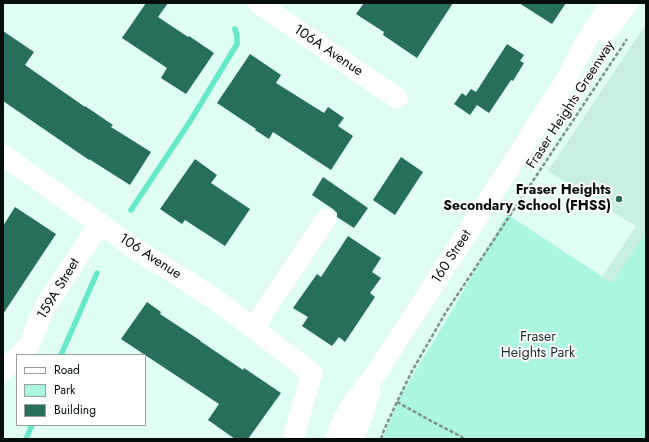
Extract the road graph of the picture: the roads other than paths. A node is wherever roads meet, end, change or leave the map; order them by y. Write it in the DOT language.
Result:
graph roads {
  1 [pos="258,3"];
  2 [pos="610,3"];
  3 [pos="628,3"];
  4 [pos="565,82"];
  5 [pos="397,98"];
  6 [pos="3,155"];
  7 [pos="326,220"];
  8 [pos="100,223"];
  9 [pos="253,328"];
  10 [pos="20,354"];
  11 [pos="16,358"];
  12 [pos="3,370"];
  13 [pos="377,372"];
  14 [pos="293,439"];
  15 [pos="335,439"];
  16 [pos="354,439"];
  1 -- 5 [label="street, 106A Avenue"];
  2 -- 4 [label="street, 160 Street"];
  3 -- 4 [label="street, 160 Street"];
  4 -- 13 [label="street, 160 Street"];
  6 -- 8 [label="street, 106 Avenue"];
  7 -- 9 [label="street"];
  8 -- 9 [label="street, 106 Avenue"];
  8 -- 10 [label="street, 159A Street"];
  9 -- 14 [label="street, 106 Avenue"];
  11 -- 12 [label="street, 159A Street"];
  13 -- 15 [label="street, 160 Street"];
  13 -- 16 [label="street, 160 Street"];
}
